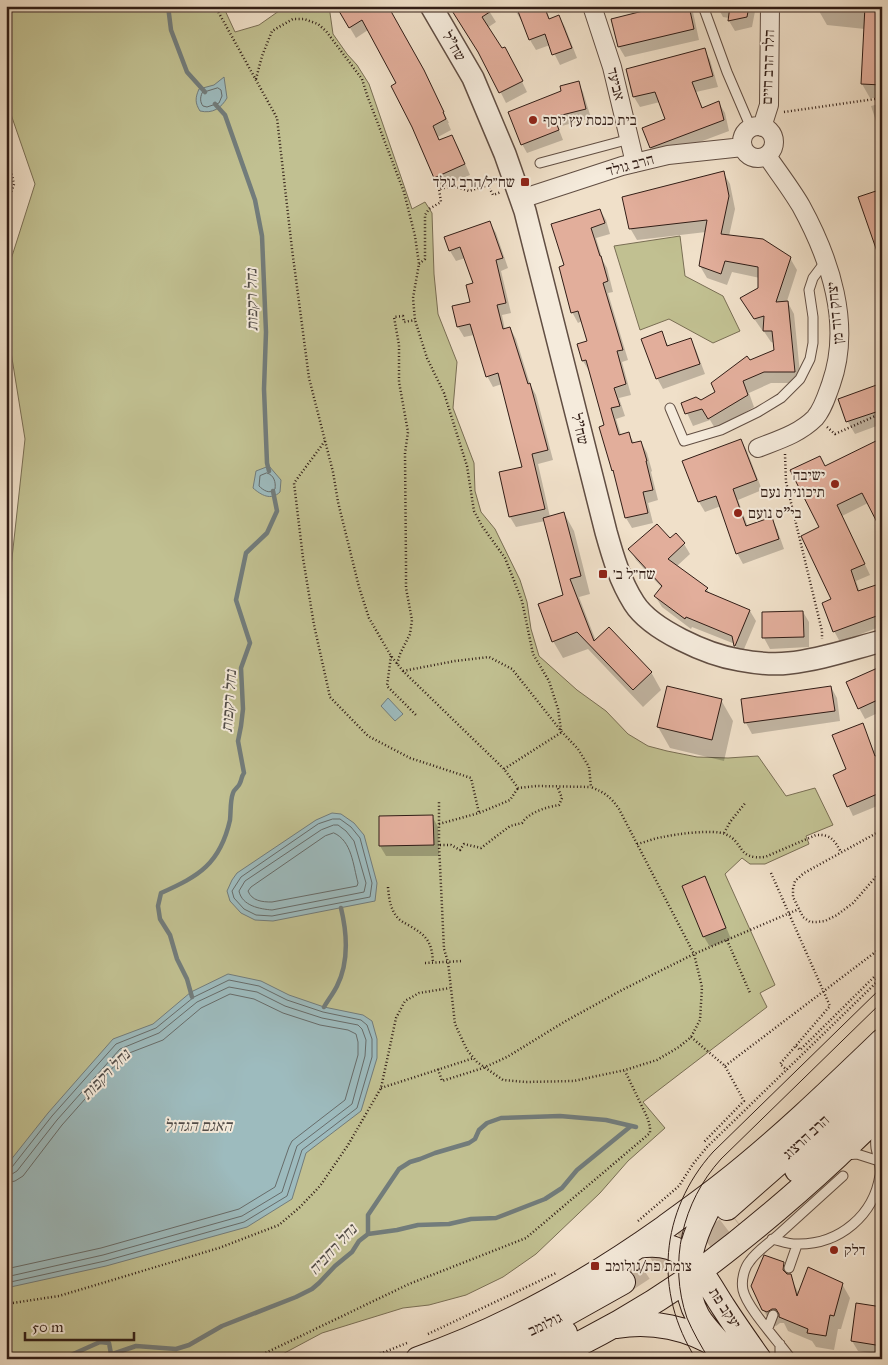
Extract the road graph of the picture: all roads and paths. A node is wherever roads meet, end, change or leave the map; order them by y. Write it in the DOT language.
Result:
graph roads {
  1 [pos="215,6"];
  2 [pos="432,6"];
  3 [pos="592,6"];
  4 [pos="703,6"];
  5 [pos="770,6"];
  6 [pos="256,80"];
  7 [pos="882,98"];
  8 [pos="760,123"];
  9 [pos="630,139"];
  10 [pos="744,147"];
  11 [pos="6,150"];
  12 [pos="767,156"];
  13 [pos="540,163"];
  14 [pos="636,163"];
  15 [pos="492,195"];
  16 [pos="521,199"];
  17 [pos="6,207"];
  18 [pos="826,261"];
  19 [pos="419,264"];
  20 [pos="415,320"];
  21 [pos="670,408"];
  22 [pos="882,413"];
  23 [pos="816,417"];
  24 [pos="785,437"];
  25 [pos="325,441"];
  26 [pos="758,448"];
  27 [pos="882,641"];
  28 [pos="390,656"];
  29 [pos="820,658"];
  30 [pos="397,664"];
  31 [pos="403,671"];
  32 [pos="416,715"];
  33 [pos="562,732"];
  34 [pos="504,769"];
  35 [pos="557,786"];
  36 [pos="591,787"];
  37 [pos="518,788"];
  38 [pos="439,800"];
  39 [pos="746,802"];
  40 [pos="479,813"];
  41 [pos="439,824"];
  42 [pos="882,830"];
  43 [pos="877,832"];
  44 [pos="724,833"];
  45 [pos="882,836"];
  46 [pos="637,844"];
  47 [pos="439,845"];
  48 [pos="841,852"];
  49 [pos="882,870"];
  50 [pos="771,873"];
  51 [pos="388,887"];
  52 [pos="799,909"];
  53 [pos="788,913"];
  54 [pos="727,939"];
  55 [pos="882,947"];
  56 [pos="694,954"];
  57 [pos="463,961"];
  58 [pos="448,962"];
  59 [pos="425,963"];
  60 [pos="433,963"];
  61 [pos="882,977"];
  62 [pos="878,981"];
  63 [pos="450,988"];
  64 [pos="823,991"];
  65 [pos="750,994"];
  66 [pos="691,1037"];
  67 [pos="882,1041"];
  68 [pos="796,1046"];
  69 [pos="474,1058"];
  70 [pos="882,1064"];
  71 [pos="725,1066"];
  72 [pos="483,1068"];
  73 [pos="438,1069"];
  74 [pos="625,1070"];
  75 [pos="787,1070"];
  76 [pos="381,1088"];
  77 [pos="882,1088"];
  78 [pos="880,1116"];
  79 [pos="704,1142"];
  80 [pos="879,1162"];
  81 [pos="840,1166"];
  82 [pos="722,1185"];
  83 [pos="733,1224"];
  84 [pos="635,1236"];
  85 [pos="772,1240"];
  86 [pos="796,1244"];
  87 [pos="789,1268"];
  88 [pos="693,1269"];
  89 [pos="560,1271"];
  90 [pos="6,1304"];
  91 [pos="773,1315"];
  92 [pos="608,1328"];
  93 [pos="768,1328"];
  94 [pos="738,1329"];
  95 [pos="425,1335"];
  96 [pos="780,1344"];
  97 [pos="413,1351"];
  98 [pos="731,1357"];
  99 [pos="253,1359"];
  100 [pos="367,1359"];
  101 [pos="464,1359"];
  102 [pos="512,1359"];
  103 [pos="548,1359"];
  104 [pos="759,1359"];
  105 [pos="779,1359"];
  106 [pos="791,1359"];
  1 -- 6 [label="path"];
  2 -- 16 [label="street, שח\"ל"];
  3 -- 9 [label="street, אביעד"];
  4 -- 8 [label="lane"];
  5 -- 8 [label="street, הלר הרב חיים"];
  6 -- 19 [label="path"];
  6 -- 25 [label="path"];
  7 -- 8 [label="path"];
  8 -- 10 [label="street"];
  8 -- 12 [label="street"];
  9 -- 13 [label="lane"];
  9 -- 14 [label="street, אביעד"];
  10 -- 12 [label="street"];
  10 -- 14 [label="street, הרב גולד"];
  11 -- 17 [label="path"];
  12 -- 18 [label="street, יצחק דוד מן"];
  14 -- 16 [label="street, הרב גולד"];
  15 -- 19 [label="path"];
  16 -- 29 [label="street, שח\"ל"];
  18 -- 21 [label="lane"];
  18 -- 23 [label="street, יצחק דוד מן"];
  19 -- 20 [label="path"];
  20 -- 30 [label="path"];
  20 -- 33 [label="path"];
  22 -- 23 [label="path"];
  23 -- 24 [label="street, יצחק דוד מן"];
  24 -- 26 [label="street, יצחק דוד מן"];
  24 -- 29 [label="path"];
  25 -- 28 [label="path"];
  25 -- 40 [label="path"];
  27 -- 29 [label="street, שח\"ל"];
  28 -- 30 [label="path"];
  28 -- 32 [label="path"];
  30 -- 31 [label="path"];
  31 -- 33 [label="path"];
  31 -- 34 [label="path"];
  33 -- 34 [label="path"];
  33 -- 36 [label="path"];
  34 -- 37 [label="path"];
  35 -- 36 [label="path"];
  35 -- 37 [label="path"];
  35 -- 47 [label="path"];
  36 -- 46 [label="path"];
  37 -- 40 [label="path"];
  38 -- 41 [label="path"];
  39 -- 44 [label="path"];
  40 -- 41 [label="path"];
  41 -- 47 [label="path"];
  42 -- 43 [label="path"];
  43 -- 45 [label="path"];
  43 -- 48 [label="path"];
  44 -- 46 [label="path"];
  44 -- 48 [label="path"];
  46 -- 56 [label="path"];
  47 -- 58 [label="path"];
  48 -- 52 [label="path"];
  49 -- 52 [label="path"];
  50 -- 53 [label="path"];
  51 -- 60 [label="path"];
  52 -- 53 [label="path"];
  53 -- 54 [label="path"];
  53 -- 64 [label="path"];
  54 -- 56 [label="path"];
  54 -- 65 [label="path"];
  55 -- 64 [label="path"];
  56 -- 66 [label="path"];
  56 -- 72 [label="path"];
  57 -- 58 [label="path"];
  58 -- 60 [label="path"];
  58 -- 63 [label="path"];
  59 -- 60 [label="path"];
  61 -- 62 [label="path"];
  62 -- 68 [label="path"];
  62 -- 75 [label="path"];
  63 -- 69 [label="path"];
  63 -- 76 [label="path"];
  64 -- 68 [label="path"];
  64 -- 71 [label="path"];
  66 -- 71 [label="path"];
  66 -- 74 [label="path"];
  67 -- 82 [label="main road"];
  68 -- 75 [label="path"];
  69 -- 72 [label="path"];
  69 -- 73 [label="path"];
  70 -- 83 [label="main road, הרב הרצוג"];
  71 -- 79 [label="path"];
  72 -- 73 [label="path"];
  72 -- 74 [label="path"];
  73 -- 76 [label="path"];
  74 -- 99 [label="path"];
  75 -- 84 [label="path"];
  76 -- 90 [label="path"];
  77 -- 83 [label="main road, הרב הרצוג"];
  78 -- 80 [label="lane"];
  78 -- 81 [label="main road"];
  80 -- 81 [label="lane"];
  80 -- 86 [label="lane"];
  81 -- 83 [label="main road"];
  81 -- 85 [label="lane"];
  82 -- 84 [label="main road"];
  82 -- 88 [label="main road, יעקב פת"];
  83 -- 88 [label="main road"];
  83 -- 94 [label="main road"];
  84 -- 88 [label="main road"];
  84 -- 97 [label="main road"];
  85 -- 86 [label="lane"];
  85 -- 93 [label="lane"];
  86 -- 87 [label="lane"];
  88 -- 92 [label="main road"];
  88 -- 94 [label="main road, יעקב פת"];
  88 -- 98 [label="main road, יעקב פת"];
  89 -- 95 [label="path"];
  91 -- 93 [label="lane"];
  92 -- 98 [label="main road"];
  92 -- 103 [label="main road"];
  93 -- 96 [label="lane"];
  94 -- 104 [label="main road, יעקב פת"];
  96 -- 105 [label="lane"];
  96 -- 106 [label="lane"];
  97 -- 100 [label="path"];
  101 -- 102 [label="main road, גולומב"];
}
